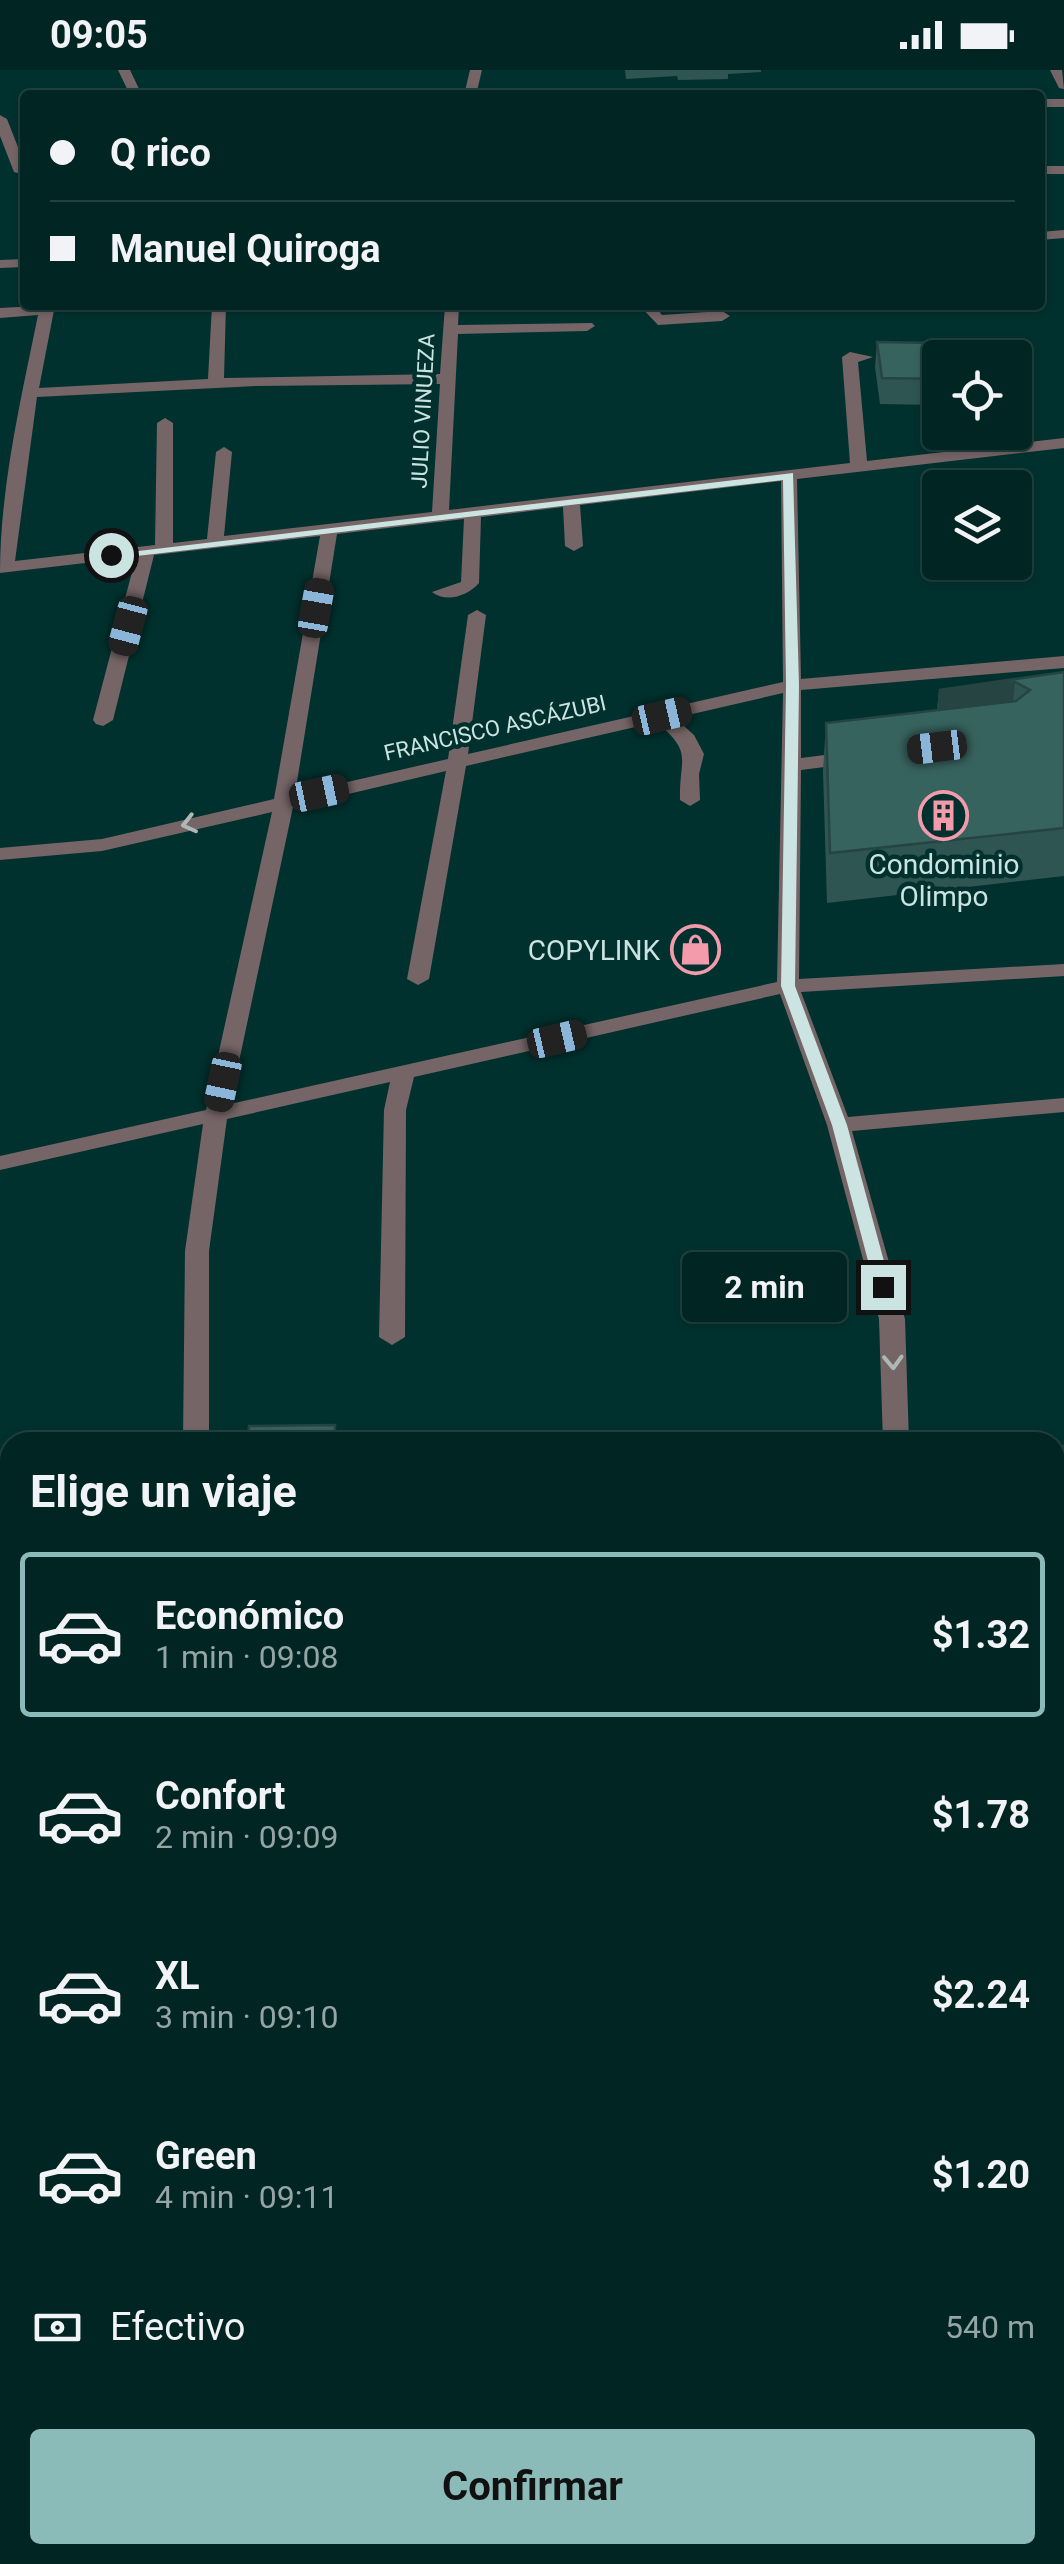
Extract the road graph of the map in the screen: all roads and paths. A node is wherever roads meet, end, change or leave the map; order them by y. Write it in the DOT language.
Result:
graph roads {
  1 [pos="1056,70"];
  2 [pos="1064,85"];
  3 [pos="0,119"];
  4 [pos="20,165"];
  5 [pos="28,310"];
  6 [pos="47,310"];
  7 [pos="219,310"];
  8 [pos="452,310"];
  9 [pos="650,310"];
  10 [pos="0,313"];
  11 [pos="722,316"];
  12 [pos="587,326"];
  13 [pos="450,330"];
  14 [pos="864,357"];
  15 [pos="450,379"];
  16 [pos="216,382"];
  17 [pos="30,392"];
  18 [pos="165,423"];
  19 [pos="1032,442"];
  20 [pos="1064,443"];
  21 [pos="951,450"];
  22 [pos="224,452"];
  23 [pos="858,467"];
  24 [pos="789,476"];
  25 [pos="571,502"];
  26 [pos="473,515"];
  27 [pos="440,519"];
  28 [pos="329,531"];
  29 [pos="215,543"];
  30 [pos="574,546"];
  31 [pos="155,550"];
  32 [pos="3,568"];
  33 [pos="441,592"];
  34 [pos="477,616"];
  35 [pos="1064,662"];
  36 [pos="792,685"];
  37 [pos="662,716"];
  38 [pos="103,720"];
  39 [pos="882,754"];
  40 [pos="457,764"];
  41 [pos="791,765"];
  42 [pos="284,800"];
  43 [pos="690,800"];
  44 [pos="0,854"];
  45 [pos="1064,970"];
  46 [pos="418,978"];
  47 [pos="788,986"];
  48 [pos="403,1075"];
  49 [pos="1064,1105"];
  50 [pos="216,1117"];
  51 [pos="839,1125"];
  52 [pos="0,1163"];
  53 [pos="392,1337"];
  54 [pos="196,1432"];
  55 [pos="896,1432"];
  1 -- 2 [label="street"];
  3 -- 4 [label="street"];
  5 -- 10 [label="street"];
  6 -- 17 [label="street"];
  7 -- 16 [label="street"];
  8 -- 13 [label="street, JULIO VINUEZA"];
  9 -- 11 [label="street"];
  12 -- 13 [label="street"];
  13 -- 15 [label="street, JULIO VINUEZA"];
  14 -- 23 [label="street"];
  15 -- 16 [label="street"];
  15 -- 27 [label="street, JULIO VINUEZA"];
  16 -- 17 [label="street"];
  17 -- 32 [label="street"];
  18 -- 31 [label="street"];
  19 -- 20 [label="street"];
  21 -- 23 [label="street"];
  22 -- 29 [label="street"];
  23 -- 24 [label="street"];
  24 -- 25 [label="street"];
  24 -- 36 [label="street"];
  25 -- 26 [label="street"];
  25 -- 30 [label="street"];
  26 -- 27 [label="street"];
  26 -- 33 [label="street"];
  27 -- 28 [label="street"];
  28 -- 29 [label="street"];
  28 -- 42 [label="street"];
  29 -- 31 [label="street"];
  31 -- 32 [label="street"];
  31 -- 38 [label="street"];
  34 -- 40 [label="street"];
  35 -- 36 [label="street, FRANCISCO ASCÁZUBI"];
  36 -- 37 [label="street, FRANCISCO ASCÁZUBI"];
  36 -- 41 [label="street"];
  37 -- 40 [label="street, FRANCISCO ASCÁZUBI"];
  37 -- 43 [label="street"];
  39 -- 41 [label="street"];
  40 -- 42 [label="street, FRANCISCO ASCÁZUBI"];
  40 -- 46 [label="street"];
  41 -- 47 [label="street"];
  42 -- 44 [label="street, FRANCISCO ASCÁZUBI, one-way"];
  42 -- 50 [label="street"];
  45 -- 47 [label="street"];
  47 -- 48 [label="street"];
  47 -- 51 [label="street"];
  48 -- 50 [label="street"];
  48 -- 53 [label="street"];
  49 -- 51 [label="street"];
  50 -- 52 [label="street"];
  50 -- 54 [label="street"];
  51 -- 55 [label="street, one-way"];
}
